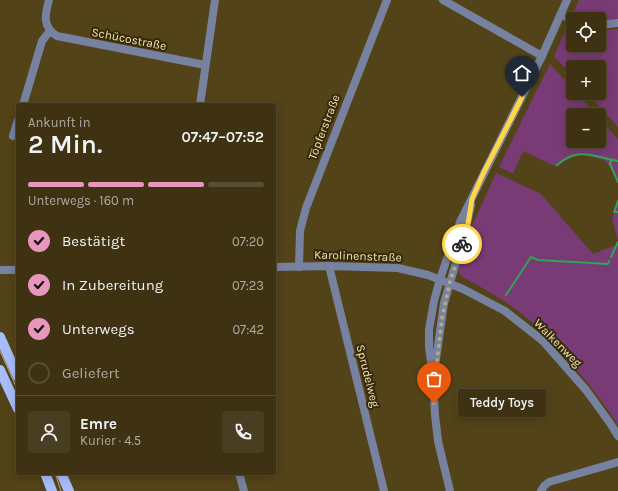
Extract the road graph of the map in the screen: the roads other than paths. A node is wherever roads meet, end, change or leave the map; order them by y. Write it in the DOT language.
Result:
graph roads {
  1 [pos="49,0"];
  2 [pos="215,0"];
  3 [pos="386,0"];
  4 [pos="443,0"];
  5 [pos="567,0"];
  6 [pos="560,15"];
  7 [pos="566,17"];
  8 [pos="618,23"];
  9 [pos="606,24"];
  10 [pos="50,31"];
  11 [pos="542,56"];
  12 [pos="205,65"];
  13 [pos="24,103"];
  14 [pos="200,103"];
  15 [pos="16,126"];
  16 [pos="13,136"];
  17 [pos="472,199"];
  18 [pos="329,266"];
  19 [pos="276,267"];
  20 [pos="299,267"];
  21 [pos="0,270"];
  22 [pos="16,270"];
  23 [pos="440,279"];
  24 [pos="450,282"];
  25 [pos="0,337"];
  26 [pos="0,370"];
  27 [pos="16,373"];
  28 [pos="433,376"];
  29 [pos="16,405"];
  30 [pos="618,436"];
  31 [pos="618,462"];
  32 [pos="46,475"];
  33 [pos="62,475"];
  34 [pos="239,475"];
  35 [pos="52,491"];
  36 [pos="69,491"];
  37 [pos="244,491"];
  38 [pos="384,491"];
  39 [pos="450,491"];
  40 [pos="541,491"];
  1 -- 10 [label="street"];
  2 -- 12 [label="street"];
  3 -- 20 [label="street, Töpferstraße"];
  4 -- 11 [label="street"];
  5 -- 6 [label="street"];
  6 -- 7 [label="street"];
  6 -- 11 [label="street"];
  8 -- 9 [label="street"];
  10 -- 12 [label="street, Schücostraße"];
  10 -- 13 [label="street"];
  11 -- 17 [label="street"];
  12 -- 14 [label="street"];
  15 -- 16 [label="street"];
  17 -- 23 [label="street"];
  17 -- 24 [label="street"];
  18 -- 20 [label="street, Karolinenstraße"];
  18 -- 23 [label="street, Karolinenstraße"];
  18 -- 38 [label="street, Sprudelweg"];
  19 -- 20 [label="street, Karolinenstraße"];
  21 -- 22 [label="street"];
  23 -- 24 [label="street, Walkenweg"];
  23 -- 28 [label="street"];
  24 -- 28 [label="street"];
  24 -- 30 [label="street, Walkenweg"];
  25 -- 27 [label="main road"];
  26 -- 29 [label="main road"];
  28 -- 39 [label="street"];
  31 -- 40 [label="street"];
  32 -- 35 [label="main road"];
  33 -- 36 [label="main road"];
  34 -- 37 [label="street"];
}
